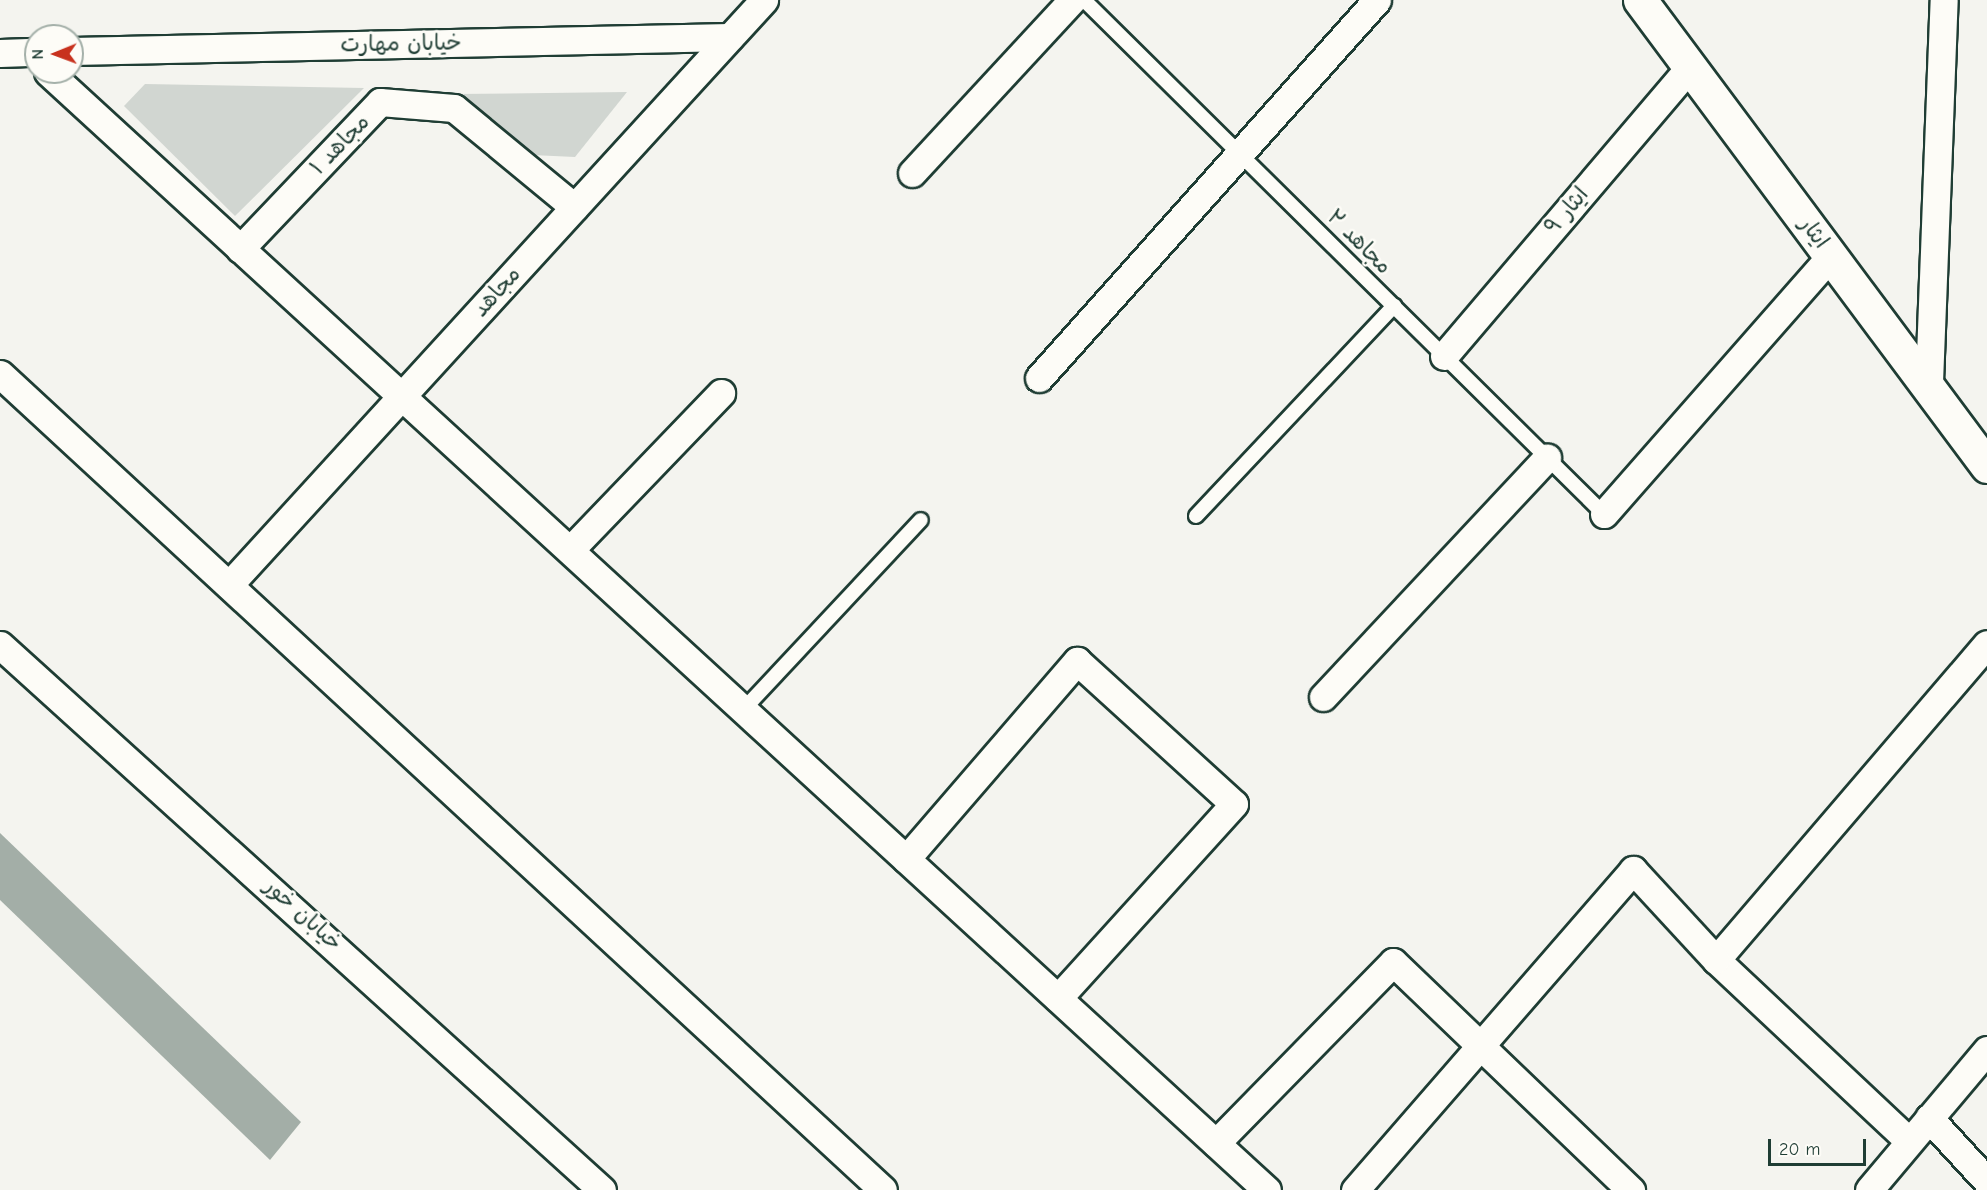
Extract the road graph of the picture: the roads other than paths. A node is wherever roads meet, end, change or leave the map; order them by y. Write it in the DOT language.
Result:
graph roads {
  1 [pos="764,0"];
  2 [pos="1072,0"];
  3 [pos="1084,0"];
  4 [pos="1377,0"];
  5 [pos="1640,0"];
  6 [pos="1944,0"];
  7 [pos="730,37"];
  8 [pos="84,51"];
  9 [pos="0,53"];
  10 [pos="24,54"];
  11 [pos="1690,67"];
  12 [pos="61,84"];
  13 [pos="1240,154"];
  14 [pos="912,173"];
  15 [pos="574,207"];
  16 [pos="240,249"];
  17 [pos="1831,256"];
  18 [pos="1394,306"];
  19 [pos="1444,356"];
  20 [pos="0,374"];
  21 [pos="1039,378"];
  22 [pos="1929,381"];
  23 [pos="721,393"];
  24 [pos="401,396"];
  25 [pos="1547,458"];
  26 [pos="1984,458"];
  27 [pos="1604,514"];
  28 [pos="1196,516"];
  29 [pos="921,520"];
  30 [pos="570,550"];
  31 [pos="229,585"];
  32 [pos="1987,644"];
  33 [pos="0,645"];
  34 [pos="1323,697"];
  35 [pos="743,710"];
  36 [pos="906,859"];
  37 [pos="1716,960"];
  38 [pos="1058,998"];
  39 [pos="1479,1046"];
  40 [pos="1987,1050"];
  41 [pos="1929,1118"];
  42 [pos="1909,1141"];
  43 [pos="1216,1143"];
  44 [pos="1987,1180"];
  45 [pos="602,1190"];
  46 [pos="883,1190"];
  47 [pos="1268,1190"];
  48 [pos="1355,1190"];
  49 [pos="1631,1190"];
  50 [pos="1869,1190"];
  1 -- 7 [label="street, مجاهد"];
  2 -- 14 [label="street"];
  3 -- 13 [label="lane, مجاهد ۲"];
  4 -- 13 [label="street"];
  5 -- 11 [label="main road, ایثار"];
  6 -- 22 [label="street"];
  7 -- 8 [label="street, خیابان مهارت"];
  7 -- 15 [label="street, مجاهد"];
  9 -- 10 [label="street"];
  11 -- 17 [label="main road, ایثار"];
  11 -- 19 [label="street, ایثار ۹"];
  12 -- 16 [label="street"];
  13 -- 18 [label="lane, مجاهد ۲"];
  13 -- 21 [label="street"];
  15 -- 16 [label="street, مجاهد ۱"];
  15 -- 24 [label="street, مجاهد"];
  16 -- 24 [label="street"];
  17 -- 22 [label="main road, ایثار"];
  17 -- 27 [label="street"];
  18 -- 19 [label="lane, مجاهد ۲"];
  18 -- 28 [label="lane"];
  19 -- 25 [label="lane, مجاهد ۲"];
  20 -- 31 [label="street"];
  22 -- 26 [label="main road, ایثار"];
  23 -- 30 [label="street"];
  24 -- 30 [label="street"];
  24 -- 31 [label="street, مجاهد"];
  25 -- 27 [label="lane, مجاهد ۲"];
  25 -- 34 [label="street"];
  29 -- 35 [label="lane"];
  30 -- 35 [label="street"];
  31 -- 46 [label="street"];
  32 -- 37 [label="street"];
  33 -- 45 [label="street, خیابان خور"];
  35 -- 36 [label="street"];
  36 -- 38 [label="street"];
  36 -- 38 [label="street"];
  37 -- 39 [label="street"];
  37 -- 42 [label="street"];
  38 -- 43 [label="street"];
  39 -- 43 [label="street"];
  39 -- 48 [label="street"];
  39 -- 49 [label="street"];
  40 -- 41 [label="street"];
  41 -- 42 [label="street"];
  41 -- 44 [label="street"];
  42 -- 50 [label="street"];
  43 -- 47 [label="street"];
}
